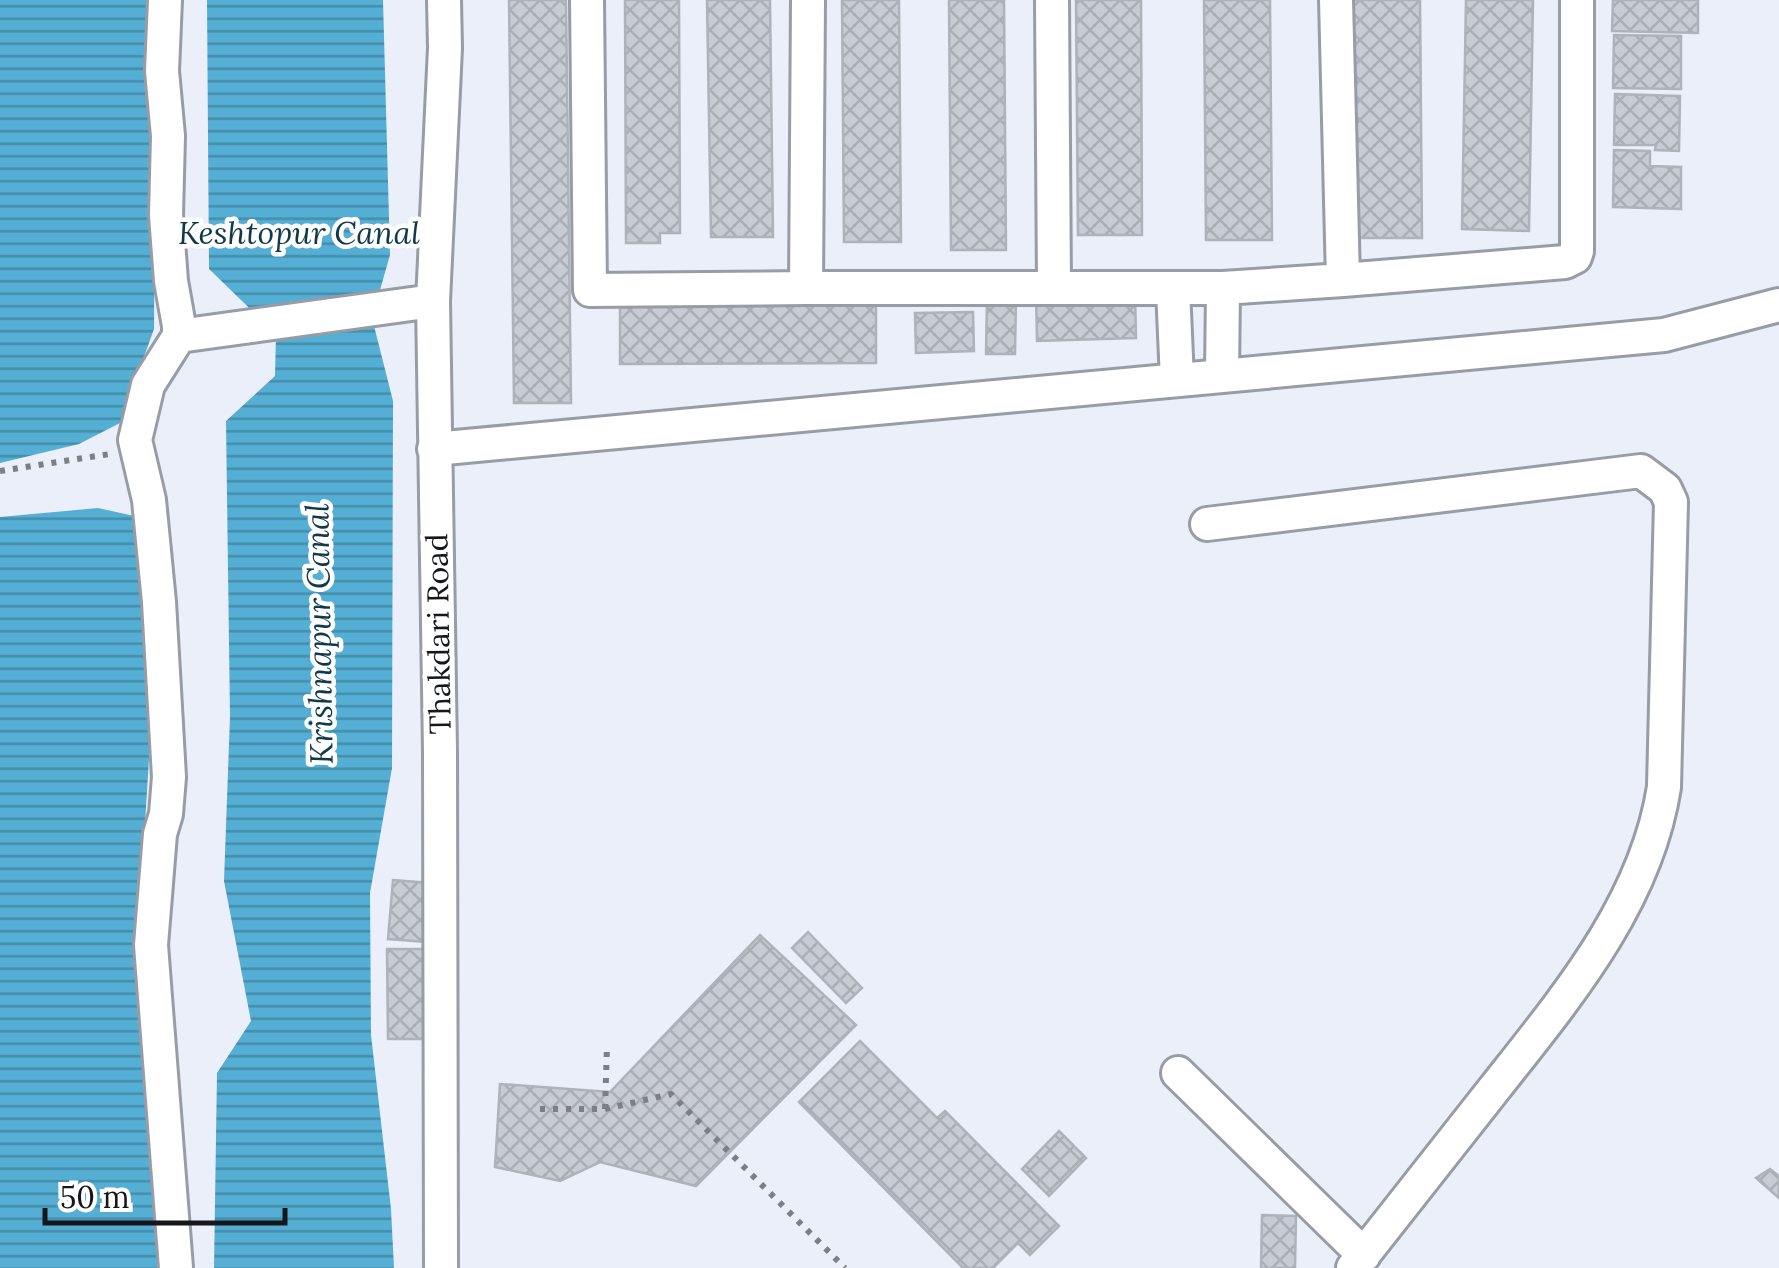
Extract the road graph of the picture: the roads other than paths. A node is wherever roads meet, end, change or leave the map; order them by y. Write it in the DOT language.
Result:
graph roads {
  1 [pos="165,0"];
  2 [pos="444,0"];
  3 [pos="588,0"];
  4 [pos="808,0"];
  5 [pos="1052,0"];
  6 [pos="1336,0"];
  7 [pos="1577,0"];
  8 [pos="1343,280"];
  9 [pos="806,288"];
  10 [pos="1054,288"];
  11 [pos="1172,288"];
  12 [pos="1223,288"];
  13 [pos="433,301"];
  14 [pos="1779,306"];
  15 [pos="178,336"];
  16 [pos="1222,376"];
  17 [pos="1177,380"];
  18 [pos="434,448"];
  19 [pos="1207,524"];
  20 [pos="1178,1073"];
  21 [pos="1359,1261"];
  22 [pos="176,1268"];
  23 [pos="440,1268"];
  1 -- 15 [label="street"];
  2 -- 13 [label="street, Thakdari Road"];
  3 -- 9 [label="street"];
  4 -- 9 [label="street"];
  5 -- 10 [label="street"];
  6 -- 8 [label="street"];
  7 -- 8 [label="street"];
  8 -- 12 [label="street"];
  9 -- 10 [label="street"];
  10 -- 11 [label="street"];
  11 -- 12 [label="street"];
  11 -- 17 [label="street"];
  12 -- 16 [label="street"];
  13 -- 15 [label="street"];
  13 -- 18 [label="street, Thakdari Road"];
  14 -- 16 [label="street"];
  15 -- 22 [label="street"];
  16 -- 17 [label="street"];
  17 -- 18 [label="street"];
  18 -- 23 [label="street, Thakdari Road"];
  19 -- 21 [label="street"];
  20 -- 21 [label="street"];
}
